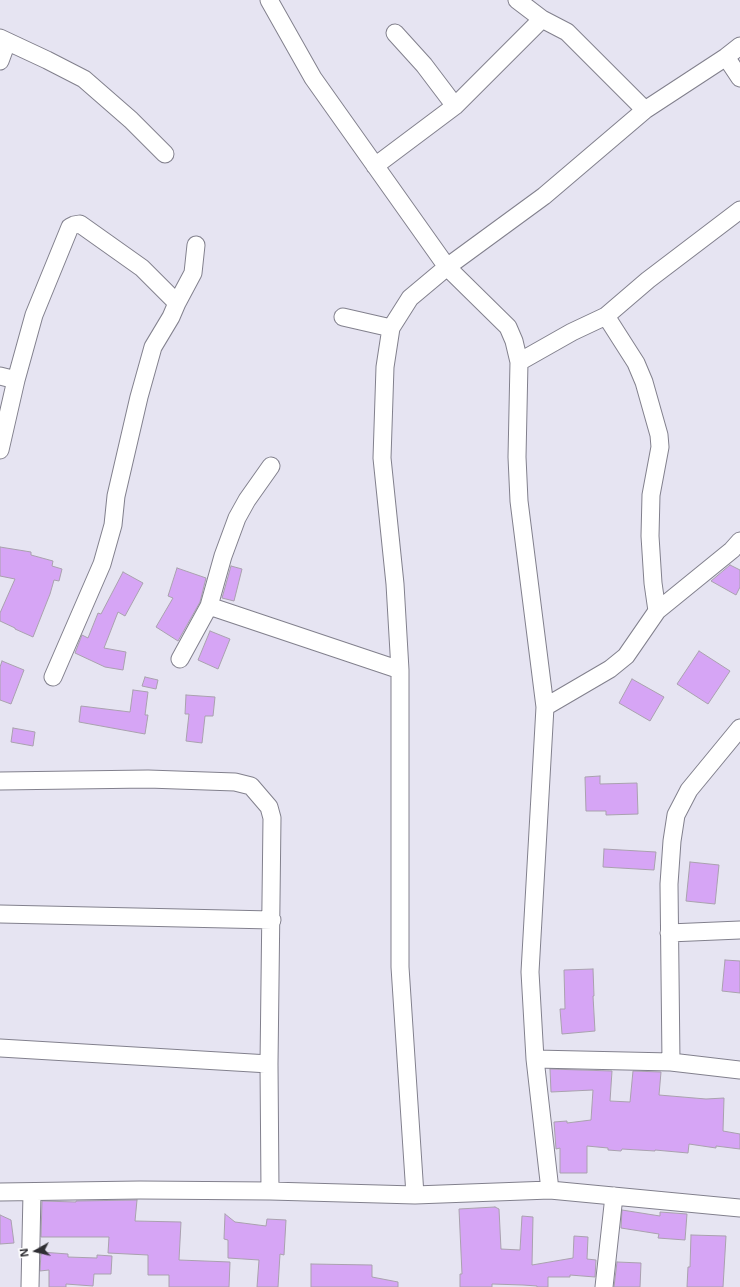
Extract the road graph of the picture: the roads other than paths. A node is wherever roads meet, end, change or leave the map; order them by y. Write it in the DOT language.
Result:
graph roads {
  1 [pos="269,0"];
  2 [pos="517,0"];
  3 [pos="542,19"];
  4 [pos="396,33"];
  5 [pos="4,40"];
  6 [pos="740,46"];
  7 [pos="726,57"];
  8 [pos="0,61"];
  9 [pos="740,78"];
  10 [pos="455,106"];
  11 [pos="645,110"];
  12 [pos="164,154"];
  13 [pos="375,166"];
  14 [pos="740,210"];
  15 [pos="196,245"];
  16 [pos="447,267"];
  17 [pos="177,303"];
  18 [pos="606,316"];
  19 [pos="343,317"];
  20 [pos="391,328"];
  21 [pos="519,362"];
  22 [pos="8,378"];
  23 [pos="0,450"];
  24 [pos="271,466"];
  25 [pos="740,541"];
  26 [pos="210,606"];
  27 [pos="657,611"];
  28 [pos="180,659"];
  29 [pos="400,670"];
  30 [pos="53,677"];
  31 [pos="545,707"];
  32 [pos="740,728"];
  33 [pos="0,781"];
  34 [pos="0,914"];
  35 [pos="272,920"];
  36 [pos="740,930"];
  37 [pos="669,933"];
  38 [pos="0,1048"];
  39 [pos="535,1059"];
  40 [pos="671,1062"];
  41 [pos="269,1064"];
  42 [pos="740,1070"];
  43 [pos="550,1190"];
  44 [pos="0,1192"];
  45 [pos="270,1192"];
  46 [pos="32,1193"];
  47 [pos="415,1195"];
  48 [pos="614,1196"];
  49 [pos="740,1208"];
  50 [pos="30,1287"];
  51 [pos="604,1287"];
  1 -- 13 [label="street"];
  2 -- 3 [label="street"];
  3 -- 10 [label="street"];
  3 -- 11 [label="street"];
  4 -- 10 [label="street"];
  5 -- 8 [label="street"];
  5 -- 12 [label="street"];
  6 -- 7 [label="street"];
  7 -- 9 [label="street"];
  7 -- 11 [label="street"];
  10 -- 13 [label="street"];
  11 -- 16 [label="street"];
  13 -- 16 [label="street"];
  14 -- 18 [label="street"];
  15 -- 17 [label="street"];
  16 -- 20 [label="street"];
  16 -- 21 [label="street"];
  17 -- 22 [label="street"];
  17 -- 30 [label="street"];
  18 -- 21 [label="street"];
  18 -- 27 [label="street"];
  19 -- 20 [label="street"];
  20 -- 29 [label="street"];
  21 -- 31 [label="street"];
  22 -- 23 [label="street"];
  24 -- 26 [label="street"];
  25 -- 27 [label="street"];
  26 -- 28 [label="street"];
  26 -- 29 [label="street"];
  27 -- 31 [label="street"];
  29 -- 47 [label="street"];
  31 -- 39 [label="street"];
  32 -- 37 [label="street"];
  33 -- 35 [label="street"];
  34 -- 35 [label="street"];
  35 -- 41 [label="street"];
  36 -- 37 [label="street"];
  37 -- 40 [label="street"];
  38 -- 41 [label="street"];
  39 -- 40 [label="street"];
  39 -- 43 [label="street"];
  40 -- 42 [label="street"];
  41 -- 45 [label="street"];
  43 -- 47 [label="street"];
  43 -- 48 [label="street"];
  44 -- 46 [label="street"];
  45 -- 46 [label="street"];
  45 -- 47 [label="street"];
  46 -- 50 [label="street"];
  48 -- 49 [label="street"];
  48 -- 51 [label="street"];
}
